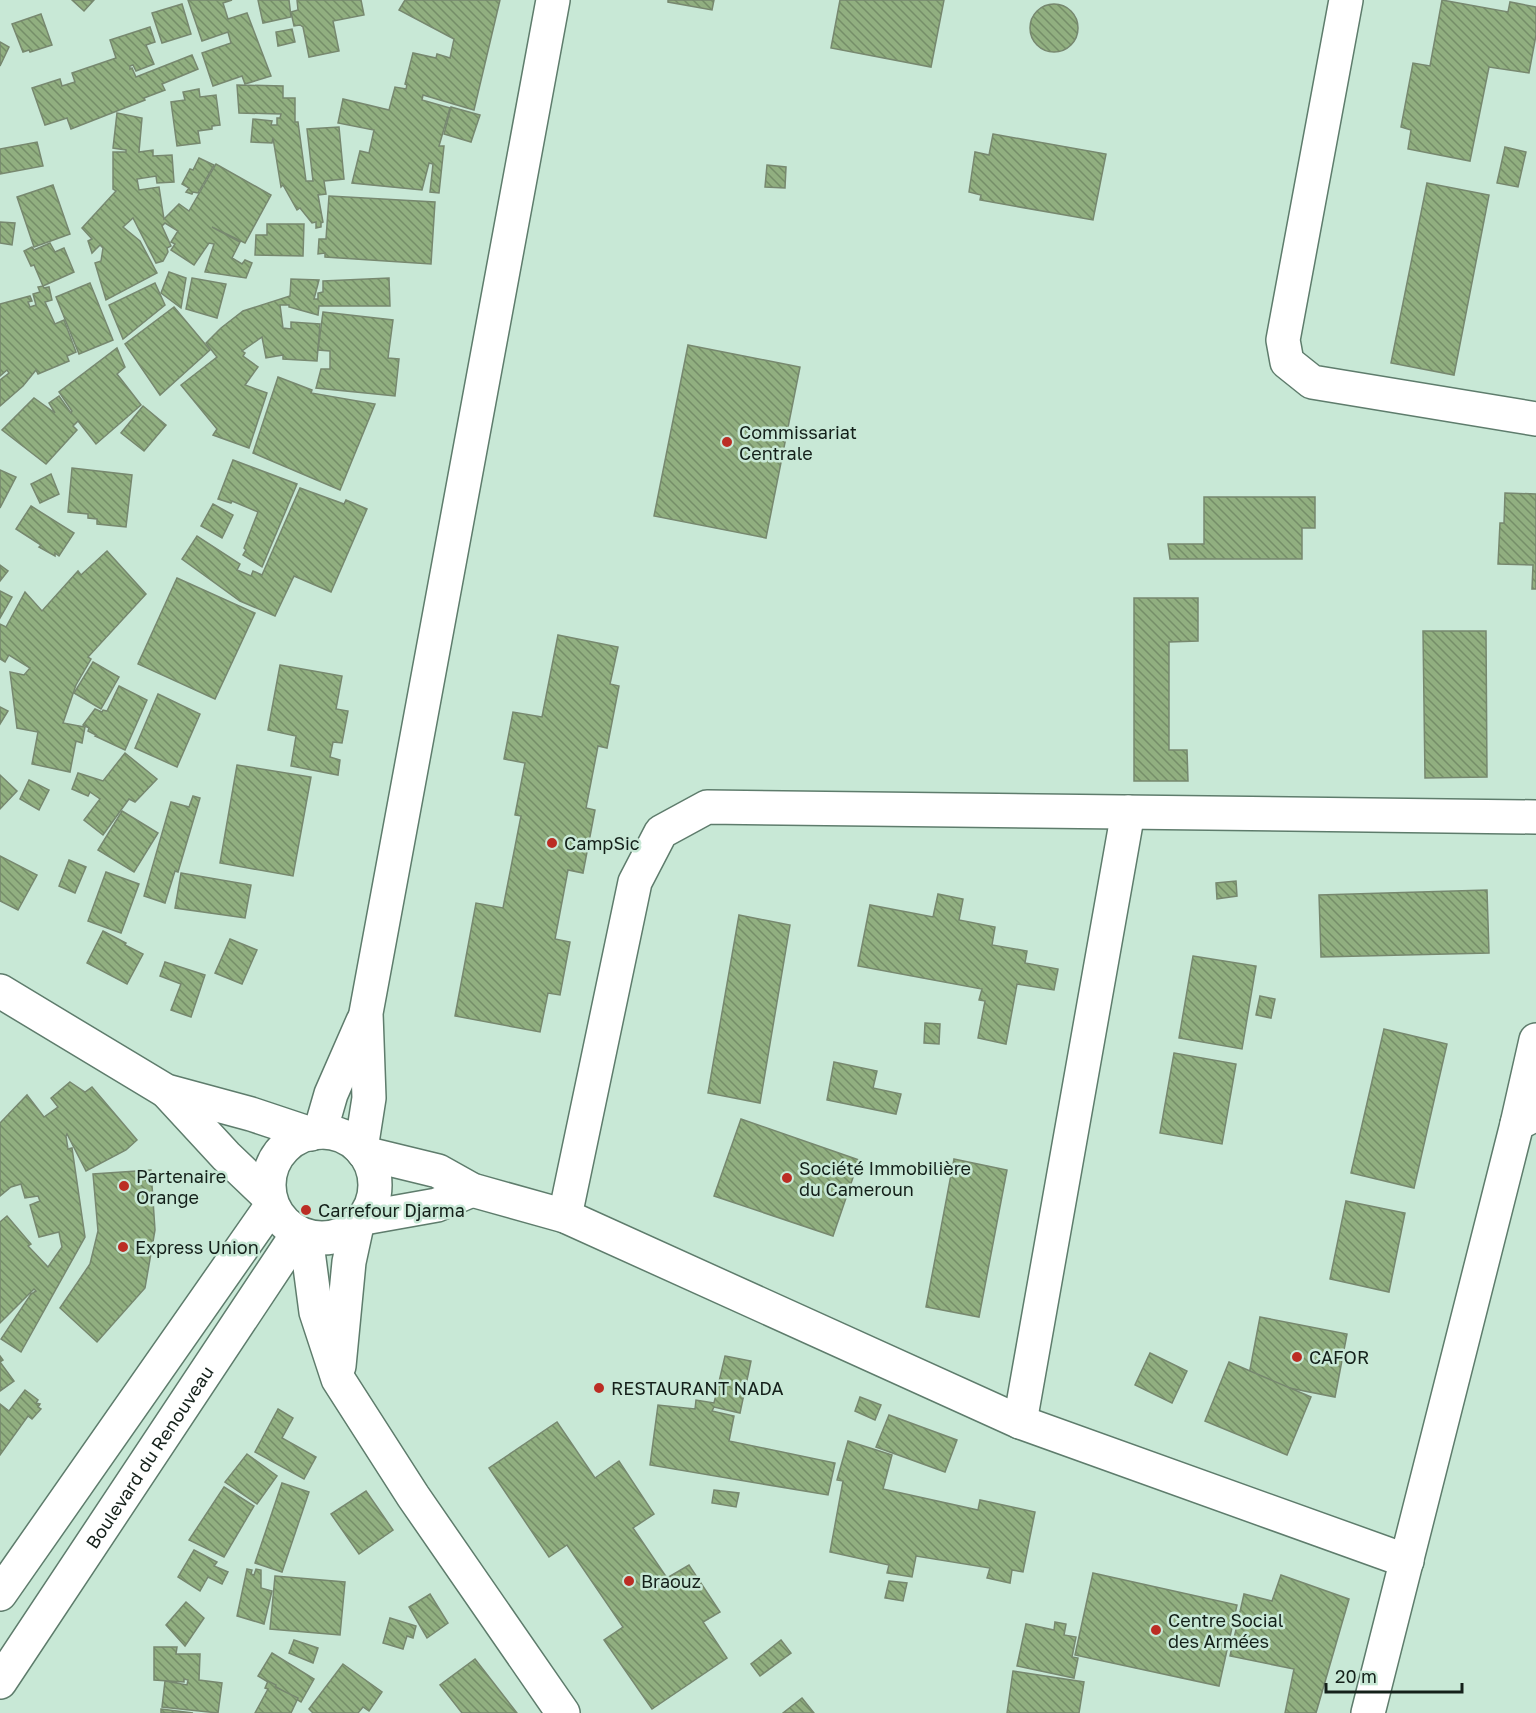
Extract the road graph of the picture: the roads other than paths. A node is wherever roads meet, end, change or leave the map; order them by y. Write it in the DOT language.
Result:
graph roads {
  1 [pos="553,0"];
  2 [pos="1346,0"];
  3 [pos="1536,418"];
  4 [pos="1128,812"];
  5 [pos="1536,817"];
  6 [pos="0,991"];
  7 [pos="366,1014"];
  8 [pos="1536,1040"];
  9 [pos="166,1091"];
  10 [pos="1526,1119"];
  11 [pos="315,1133"];
  12 [pos="363,1151"];
  13 [pos="472,1190"];
  14 [pos="271,1201"];
  15 [pos="565,1216"];
  16 [pos="360,1221"];
  17 [pos="302,1234"];
  18 [pos="338,1379"];
  19 [pos="1020,1422"];
  20 [pos="1407,1562"];
  21 [pos="0,1594"];
  22 [pos="0,1682"];
  23 [pos="563,1713"];
  24 [pos="1368,1713"];
  1 -- 7 [label="street"];
  2 -- 3 [label="street"];
  4 -- 5 [label="street"];
  4 -- 15 [label="street"];
  4 -- 19 [label="street"];
  6 -- 9 [label="street"];
  7 -- 11 [label="street"];
  7 -- 12 [label="street"];
  8 -- 10 [label="street"];
  9 -- 11 [label="street"];
  9 -- 14 [label="street"];
  10 -- 20 [label="street"];
  11 -- 12 [label="street"];
  11 -- 14 [label="street"];
  12 -- 13 [label="street"];
  12 -- 16 [label="street"];
  13 -- 15 [label="street"];
  13 -- 16 [label="street"];
  14 -- 17 [label="street"];
  14 -- 21 [label="street"];
  15 -- 19 [label="street"];
  16 -- 17 [label="street"];
  16 -- 18 [label="street"];
  17 -- 18 [label="street"];
  17 -- 22 [label="street, Boulevard du Renouveau"];
  18 -- 23 [label="street"];
  19 -- 20 [label="street"];
  20 -- 24 [label="street"];
}
